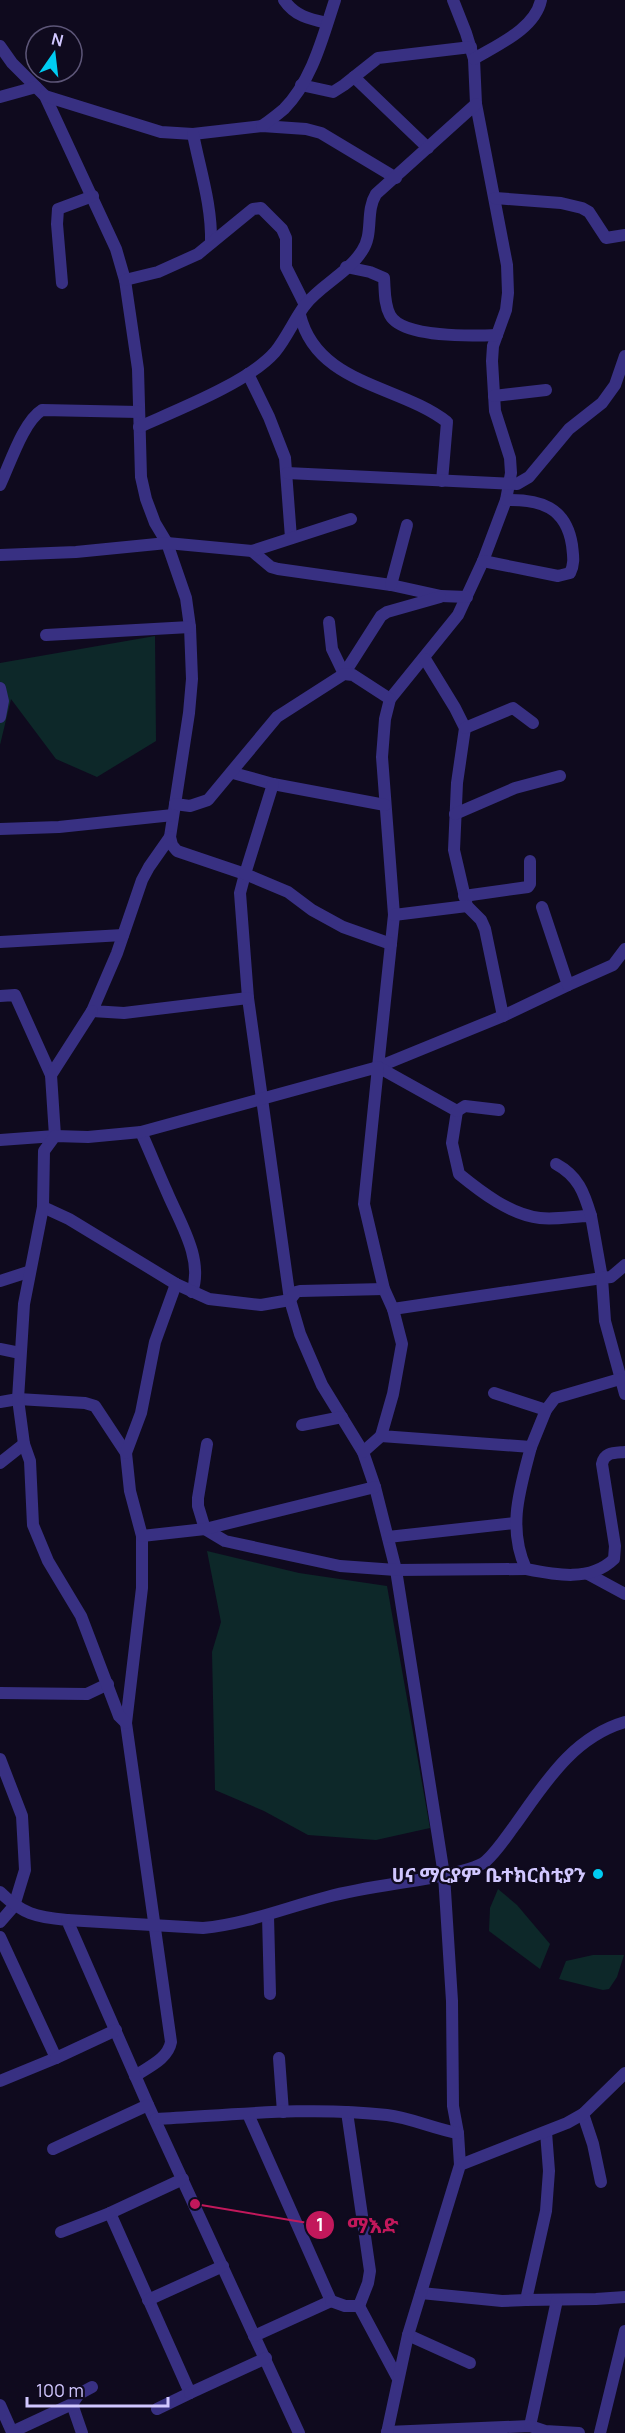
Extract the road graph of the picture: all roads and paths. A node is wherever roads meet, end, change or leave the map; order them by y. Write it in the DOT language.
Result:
graph roads {
  1 [pos="284,0"];
  2 [pos="335,0"];
  3 [pos="453,0"];
  4 [pos="541,0"];
  5 [pos="327,23"];
  6 [pos="0,46"];
  7 [pos="472,53"];
  8 [pos="354,77"];
  9 [pos="301,85"];
  10 [pos="40,91"];
  11 [pos="0,97"];
  12 [pos="476,104"];
  13 [pos="262,126"];
  14 [pos="193,134"];
  15 [pos="428,148"];
  16 [pos="396,178"];
  17 [pos="93,196"];
  18 [pos="495,198"];
  19 [pos="625,235"];
  20 [pos="211,243"];
  21 [pos="346,267"];
  22 [pos="125,280"];
  23 [pos="62,283"];
  24 [pos="302,310"];
  25 [pos="497,335"];
  26 [pos="625,356"];
  27 [pos="248,374"];
  28 [pos="546,390"];
  29 [pos="494,396"];
  30 [pos="139,412"];
  31 [pos="139,428"];
  32 [pos="286,473"];
  33 [pos="442,481"];
  34 [pos="510,484"];
  35 [pos="0,485"];
  36 [pos="506,500"];
  37 [pos="351,519"];
  38 [pos="407,525"];
  39 [pos="291,538"];
  40 [pos="167,543"];
  41 [pos="252,551"];
  42 [pos="0,555"];
  43 [pos="483,561"];
  44 [pos="391,585"];
  45 [pos="441,596"];
  46 [pos="467,597"];
  47 [pos="329,622"];
  48 [pos="190,627"];
  49 [pos="46,635"];
  50 [pos="425,658"];
  51 [pos="344,674"];
  52 [pos="0,688"];
  53 [pos="390,699"];
  54 [pos="0,717"];
  55 [pos="532,723"];
  56 [pos="465,728"];
  57 [pos="233,773"];
  58 [pos="560,776"];
  59 [pos="273,784"];
  60 [pos="385,805"];
  61 [pos="174,810"];
  62 [pos="455,814"];
  63 [pos="0,829"];
  64 [pos="170,837"];
  65 [pos="531,861"];
  66 [pos="245,874"];
  67 [pos="466,901"];
  68 [pos="542,907"];
  69 [pos="394,915"];
  70 [pos="123,935"];
  71 [pos="0,942"];
  72 [pos="391,944"];
  73 [pos="625,949"];
  74 [pos="568,985"];
  75 [pos="0,996"];
  76 [pos="248,998"];
  77 [pos="92,1011"];
  78 [pos="503,1016"];
  79 [pos="378,1067"];
  80 [pos="51,1075"];
  81 [pos="262,1097"];
  82 [pos="499,1110"];
  83 [pos="457,1111"];
  84 [pos="141,1132"];
  85 [pos="55,1136"];
  86 [pos="0,1140"];
  87 [pos="556,1164"];
  88 [pos="43,1207"];
  89 [pos="591,1216"];
  90 [pos="625,1264"];
  91 [pos="28,1272"];
  92 [pos="602,1278"];
  93 [pos="0,1281"];
  94 [pos="176,1284"];
  95 [pos="384,1289"];
  96 [pos="192,1292"];
  97 [pos="290,1300"];
  98 [pos="393,1309"];
  99 [pos="0,1349"];
  100 [pos="20,1353"];
  101 [pos="620,1379"];
  102 [pos="494,1393"];
  103 [pos="625,1394"];
  104 [pos="18,1399"];
  105 [pos="0,1402"];
  106 [pos="546,1410"];
  107 [pos="342,1417"];
  108 [pos="302,1425"];
  109 [pos="381,1436"];
  110 [pos="24,1444"];
  111 [pos="207,1444"];
  112 [pos="531,1447"];
  113 [pos="363,1452"];
  114 [pos="625,1452"];
  115 [pos="126,1453"];
  116 [pos="0,1463"];
  117 [pos="375,1487"];
  118 [pos="515,1523"];
  119 [pos="205,1529"];
  120 [pos="142,1536"];
  121 [pos="388,1537"];
  122 [pos="526,1569"];
  123 [pos="396,1570"];
  124 [pos="588,1574"];
  125 [pos="625,1594"];
  126 [pos="108,1684"];
  127 [pos="0,1693"];
  128 [pos="625,1722"];
  129 [pos="126,1723"];
  130 [pos="0,1759"];
  131 [pos="444,1875"];
  132 [pos="0,1892"];
  133 [pos="14,1906"];
  134 [pos="268,1916"];
  135 [pos="67,1920"];
  136 [pos="0,1922"];
  137 [pos="154,1924"];
  138 [pos="0,1937"];
  139 [pos="270,1994"];
  140 [pos="116,2030"];
  141 [pos="56,2058"];
  142 [pos="279,2058"];
  143 [pos="625,2073"];
  144 [pos="135,2076"];
  145 [pos="0,2081"];
  146 [pos="148,2105"];
  147 [pos="283,2112"];
  148 [pos="347,2112"];
  149 [pos="248,2114"];
  150 [pos="583,2114"];
  151 [pos="156,2119"];
  152 [pos="546,2132"];
  153 [pos="458,2133"];
  154 [pos="53,2149"];
  155 [pos="460,2165"];
  156 [pos="183,2179"];
  157 [pos="601,2182"];
  158 [pos="110,2213"];
  159 [pos="61,2232"];
  160 [pos="223,2266"];
  161 [pos="421,2293"];
  162 [pos="625,2296"];
  163 [pos="148,2300"];
  164 [pos="526,2300"];
  165 [pos="557,2300"];
  166 [pos="331,2301"];
  167 [pos="359,2306"];
  168 [pos="625,2331"];
  169 [pos="408,2335"];
  170 [pos="254,2336"];
  171 [pos="266,2358"];
  172 [pos="470,2363"];
  173 [pos="398,2377"];
  174 [pos="92,2387"];
  175 [pos="190,2393"];
  176 [pos="72,2404"];
  177 [pos="0,2405"];
  178 [pos="157,2409"];
  179 [pos="530,2426"];
  180 [pos="484,2430"];
  181 [pos="11,2433"];
  182 [pos="82,2433"];
  183 [pos="299,2433"];
  184 [pos="387,2433"];
  185 [pos="579,2433"];
  186 [pos="600,2433"];
  1 -- 5 [label="street"];
  2 -- 5 [label="street"];
  3 -- 7 [label="street"];
  4 -- 7 [label="street"];
  5 -- 9 [label="street"];
  6 -- 10 [label="street"];
  7 -- 8 [label="street"];
  7 -- 12 [label="street"];
  8 -- 9 [label="street"];
  8 -- 15 [label="street"];
  9 -- 13 [label="street"];
  10 -- 11 [label="street"];
  10 -- 14 [label="street"];
  10 -- 17 [label="street"];
  12 -- 15 [label="street"];
  12 -- 18 [label="street"];
  13 -- 14 [label="street"];
  13 -- 16 [label="street"];
  14 -- 20 [label="street"];
  15 -- 16 [label="street"];
  16 -- 21 [label="street"];
  17 -- 22 [label="street"];
  17 -- 23 [label="street"];
  18 -- 19 [label="street"];
  18 -- 25 [label="street"];
  20 -- 22 [label="street"];
  20 -- 24 [label="street"];
  21 -- 24 [label="street"];
  21 -- 25 [label="street"];
  22 -- 30 [label="street"];
  24 -- 27 [label="street"];
  24 -- 33 [label="street"];
  25 -- 29 [label="street"];
  26 -- 34 [label="street"];
  27 -- 31 [label="street"];
  27 -- 32 [label="street"];
  28 -- 29 [label="street"];
  29 -- 34 [label="street"];
  30 -- 31 [label="street"];
  30 -- 35 [label="street"];
  31 -- 40 [label="street"];
  32 -- 33 [label="street"];
  32 -- 39 [label="street"];
  33 -- 34 [label="street"];
  34 -- 36 [label="street"];
  36 -- 43 [label="street"];
  36 -- 43 [label="street"];
  37 -- 39 [label="street"];
  38 -- 44 [label="street"];
  39 -- 41 [label="street"];
  40 -- 41 [label="street"];
  40 -- 42 [label="street"];
  40 -- 48 [label="street"];
  41 -- 44 [label="street"];
  43 -- 46 [label="street"];
  44 -- 45 [label="street"];
  45 -- 46 [label="street"];
  45 -- 51 [label="street"];
  46 -- 50 [label="street"];
  47 -- 51 [label="street"];
  48 -- 49 [label="street"];
  48 -- 61 [label="street"];
  50 -- 53 [label="street"];
  50 -- 56 [label="street"];
  51 -- 53 [label="street"];
  51 -- 57 [label="street"];
  52 -- 54 [label="street"];
  53 -- 60 [label="street"];
  55 -- 56 [label="street"];
  56 -- 62 [label="street"];
  57 -- 59 [label="street"];
  57 -- 61 [label="street"];
  58 -- 62 [label="street"];
  59 -- 60 [label="street"];
  59 -- 66 [label="street"];
  60 -- 69 [label="street"];
  61 -- 63 [label="street"];
  61 -- 64 [label="street"];
  62 -- 67 [label="street"];
  64 -- 66 [label="street"];
  64 -- 70 [label="street"];
  65 -- 67 [label="street"];
  66 -- 72 [label="street"];
  66 -- 76 [label="street"];
  67 -- 69 [label="street"];
  67 -- 78 [label="street"];
  68 -- 74 [label="street"];
  69 -- 72 [label="street"];
  70 -- 71 [label="street"];
  70 -- 77 [label="street"];
  72 -- 79 [label="street"];
  73 -- 74 [label="street"];
  74 -- 78 [label="street"];
  75 -- 80 [label="street"];
  76 -- 77 [label="street"];
  76 -- 81 [label="street"];
  77 -- 80 [label="street"];
  78 -- 79 [label="street"];
  79 -- 81 [label="street"];
  79 -- 83 [label="street"];
  79 -- 95 [label="street"];
  80 -- 85 [label="street"];
  81 -- 84 [label="street"];
  81 -- 97 [label="street"];
  82 -- 83 [label="street"];
  83 -- 89 [label="street"];
  84 -- 85 [label="street"];
  84 -- 96 [label="street"];
  85 -- 86 [label="street"];
  85 -- 88 [label="street"];
  87 -- 89 [label="street"];
  88 -- 91 [label="street"];
  88 -- 94 [label="street"];
  89 -- 92 [label="street"];
  90 -- 92 [label="street"];
  91 -- 93 [label="street"];
  91 -- 100 [label="street"];
  92 -- 98 [label="street"];
  92 -- 101 [label="street"];
  94 -- 96 [label="street"];
  94 -- 115 [label="street"];
  95 -- 97 [label="street"];
  95 -- 98 [label="street"];
  96 -- 97 [label="street"];
  97 -- 107 [label="street"];
  98 -- 109 [label="street"];
  99 -- 100 [label="street"];
  100 -- 104 [label="street"];
  101 -- 103 [label="street"];
  101 -- 106 [label="street"];
  102 -- 106 [label="street"];
  104 -- 105 [label="street"];
  104 -- 110 [label="street"];
  104 -- 115 [label="street"];
  106 -- 112 [label="street"];
  107 -- 108 [label="street"];
  107 -- 113 [label="street"];
  109 -- 112 [label="street"];
  109 -- 113 [label="street"];
  110 -- 116 [label="street"];
  110 -- 126 [label="street"];
  111 -- 119 [label="street"];
  112 -- 118 [label="street"];
  113 -- 117 [label="street"];
  114 -- 124 [label="street"];
  115 -- 120 [label="street"];
  117 -- 119 [label="street"];
  117 -- 121 [label="street"];
  118 -- 121 [label="street"];
  118 -- 122 [label="street"];
  119 -- 120 [label="street"];
  119 -- 123 [label="street"];
  120 -- 129 [label="street"];
  121 -- 123 [label="street"];
  122 -- 123 [label="street"];
  122 -- 124 [label="street"];
  123 -- 131 [label="street"];
  124 -- 125 [label="street"];
  126 -- 127 [label="street"];
  126 -- 129 [label="street"];
  128 -- 131 [label="street"];
  129 -- 137 [label="street"];
  130 -- 133 [label="street"];
  131 -- 134 [label="street"];
  131 -- 153 [label="street"];
  132 -- 133 [label="street"];
  133 -- 135 [label="street"];
  133 -- 136 [label="street"];
  134 -- 137 [label="street"];
  134 -- 139 [label="street"];
  135 -- 137 [label="street"];
  135 -- 140 [label="street"];
  137 -- 144 [label="street"];
  138 -- 141 [label="street"];
  140 -- 141 [label="street"];
  140 -- 144 [label="street"];
  141 -- 145 [label="street"];
  142 -- 147 [label="street"];
  143 -- 150 [label="street"];
  144 -- 146 [label="street"];
  146 -- 151 [label="street"];
  146 -- 154 [label="street"];
  147 -- 148 [label="street"];
  147 -- 149 [label="street"];
  148 -- 153 [label="street"];
  148 -- 167 [label="street"];
  149 -- 151 [label="street"];
  149 -- 166 [label="street"];
  150 -- 152 [label="street"];
  150 -- 157 [label="street"];
  151 -- 156 [label="street"];
  152 -- 155 [label="street"];
  152 -- 164 [label="street"];
  153 -- 155 [label="street"];
  155 -- 161 [label="street"];
  156 -- 158 [label="street"];
  156 -- 160 [label="street"];
  158 -- 159 [label="street"];
  158 -- 163 [label="street"];
  160 -- 163 [label="street"];
  160 -- 170 [label="street"];
  161 -- 164 [label="street"];
  161 -- 169 [label="street"];
  162 -- 165 [label="street"];
  163 -- 175 [label="street"];
  164 -- 165 [label="street"];
  165 -- 179 [label="street"];
  166 -- 167 [label="street"];
  166 -- 170 [label="street"];
  167 -- 173 [label="street"];
  168 -- 186 [label="street"];
  169 -- 172 [label="street"];
  169 -- 173 [label="street"];
  170 -- 171 [label="street"];
  171 -- 175 [label="street"];
  171 -- 183 [label="street"];
  173 -- 184 [label="street"];
  174 -- 176 [label="street"];
  175 -- 178 [label="street"];
  176 -- 181 [label="street"];
  176 -- 182 [label="street"];
  177 -- 181 [label="street"];
  179 -- 180 [label="street"];
  179 -- 185 [label="street"];
  180 -- 184 [label="street"];
}
